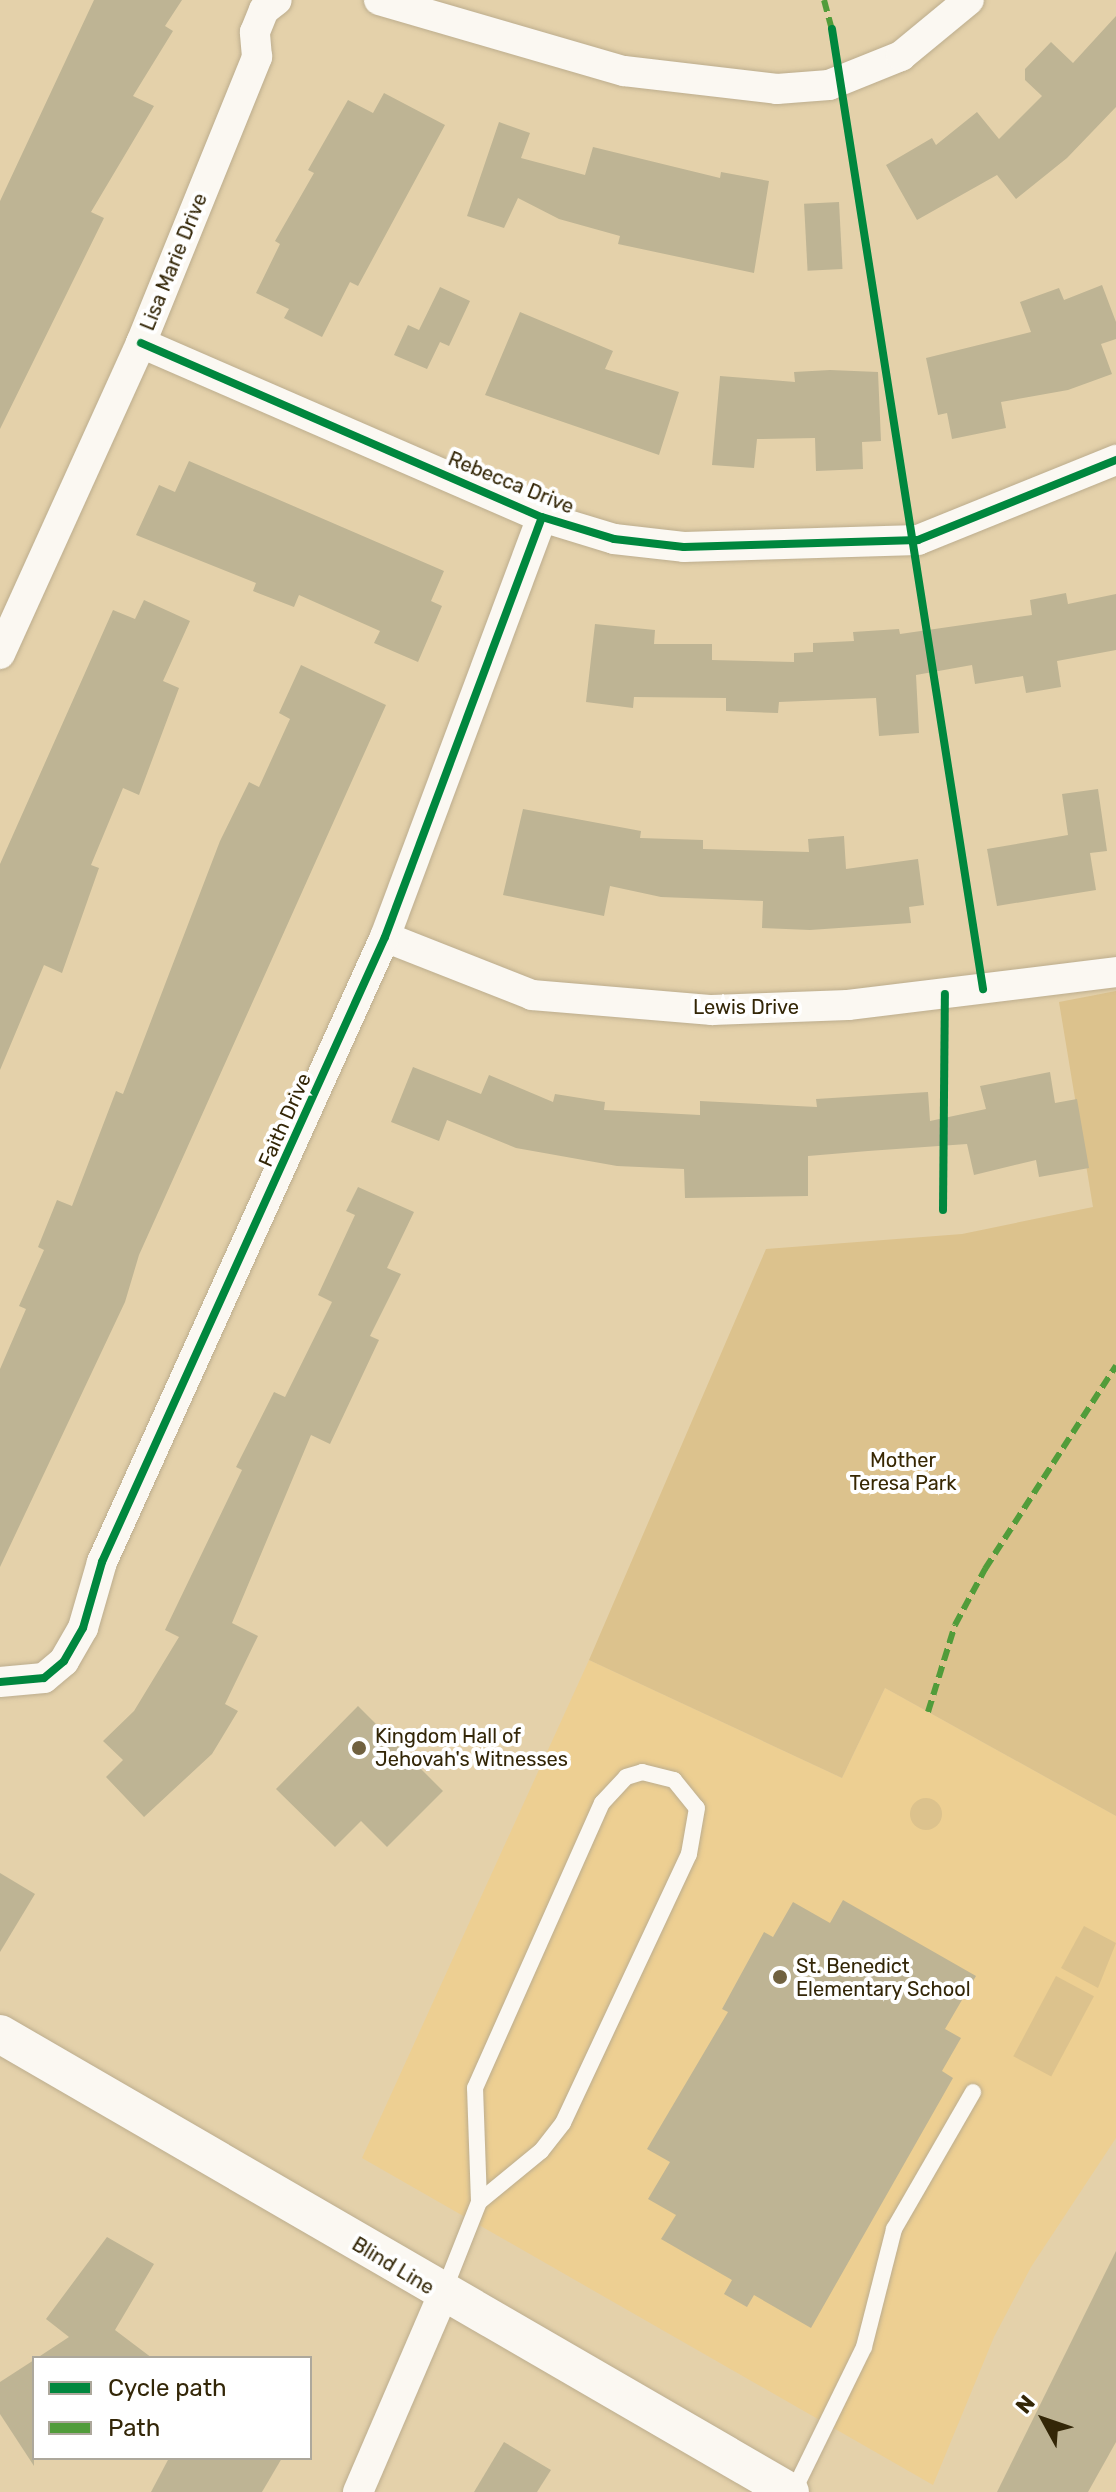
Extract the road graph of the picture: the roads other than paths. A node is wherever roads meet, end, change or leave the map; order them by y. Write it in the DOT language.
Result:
graph roads {
  1 [pos="277,0"];
  2 [pos="379,0"];
  3 [pos="969,0"];
  4 [pos="141,343"];
  5 [pos="1116,460"];
  6 [pos="542,517"];
  7 [pos="0,654"];
  8 [pos="385,937"];
  9 [pos="1116,972"];
  10 [pos="0,1682"];
  11 [pos="0,2034"];
  12 [pos="973,2092"];
  13 [pos="479,2202"];
  14 [pos="443,2295"];
  15 [pos="358,2492"];
  16 [pos="791,2492"];
  1 -- 4 [label="street, Lisa Marie Drive"];
  2 -- 3 [label="street"];
  4 -- 6 [label="street, Rebecca Drive"];
  4 -- 7 [label="street, Lisa Marie Drive"];
  5 -- 6 [label="street, Rebecca Drive"];
  6 -- 8 [label="street, Faith Drive"];
  8 -- 9 [label="street, Lewis Drive"];
  8 -- 10 [label="street, Faith Drive"];
  11 -- 14 [label="street, Blind Line"];
  12 -- 16 [label="lane"];
  13 -- 13 [label="lane"];
  13 -- 14 [label="lane"];
  14 -- 15 [label="street"];
  14 -- 16 [label="street, Blind Line"];
}
